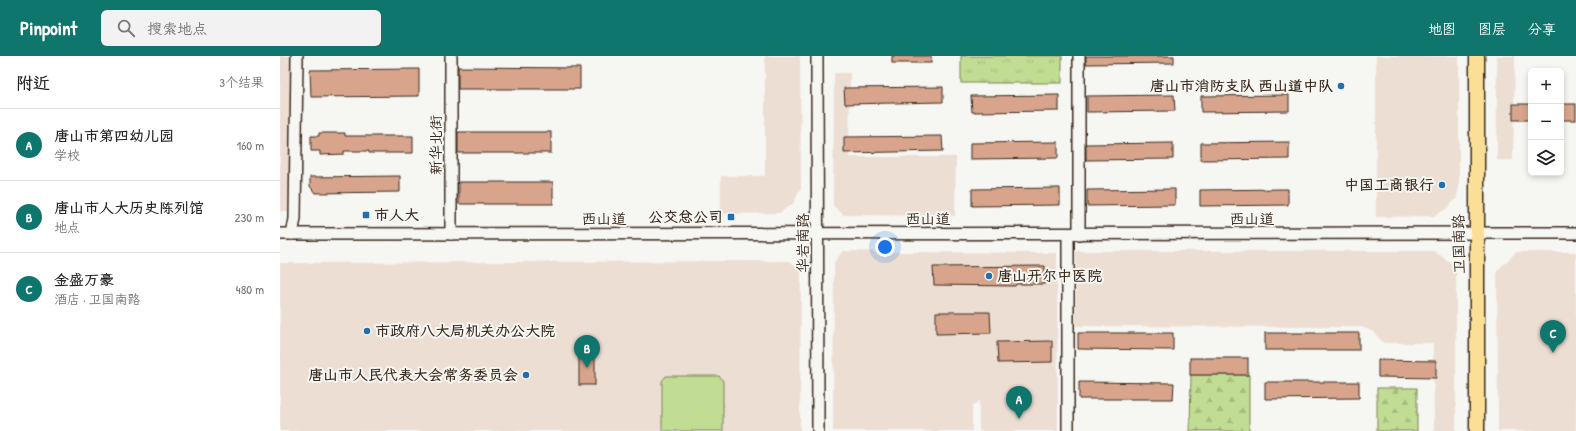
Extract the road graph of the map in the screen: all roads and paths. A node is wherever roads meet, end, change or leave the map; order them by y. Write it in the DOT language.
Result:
graph roads {
  1 [pos="297,56"];
  2 [pos="451,56"];
  3 [pos="817,56"];
  4 [pos="1079,56"];
  5 [pos="1477,56"];
  6 [pos="1576,233"];
  7 [pos="280,234"];
  8 [pos="292,234"];
  9 [pos="451,234"];
  10 [pos="818,234"];
  11 [pos="1074,234"];
  12 [pos="1477,234"];
  13 [pos="818,431"];
  14 [pos="1068,431"];
  15 [pos="1477,431"];
  1 -- 8 [label="street"];
  2 -- 9 [label="street, 新华北街"];
  3 -- 10 [label="street, 华岩南路"];
  4 -- 11 [label="street"];
  5 -- 12 [label="main road, 卫国南路"];
  6 -- 12 [label="street, 西山道"];
  7 -- 8 [label="street, 西山道"];
  8 -- 9 [label="street, 西山道"];
  9 -- 10 [label="street, 西山道"];
  10 -- 11 [label="street, 西山道"];
  10 -- 13 [label="street, 华岩南路"];
  11 -- 12 [label="street, 西山道"];
  11 -- 14 [label="street"];
  12 -- 15 [label="main road, 卫国南路"];
}
